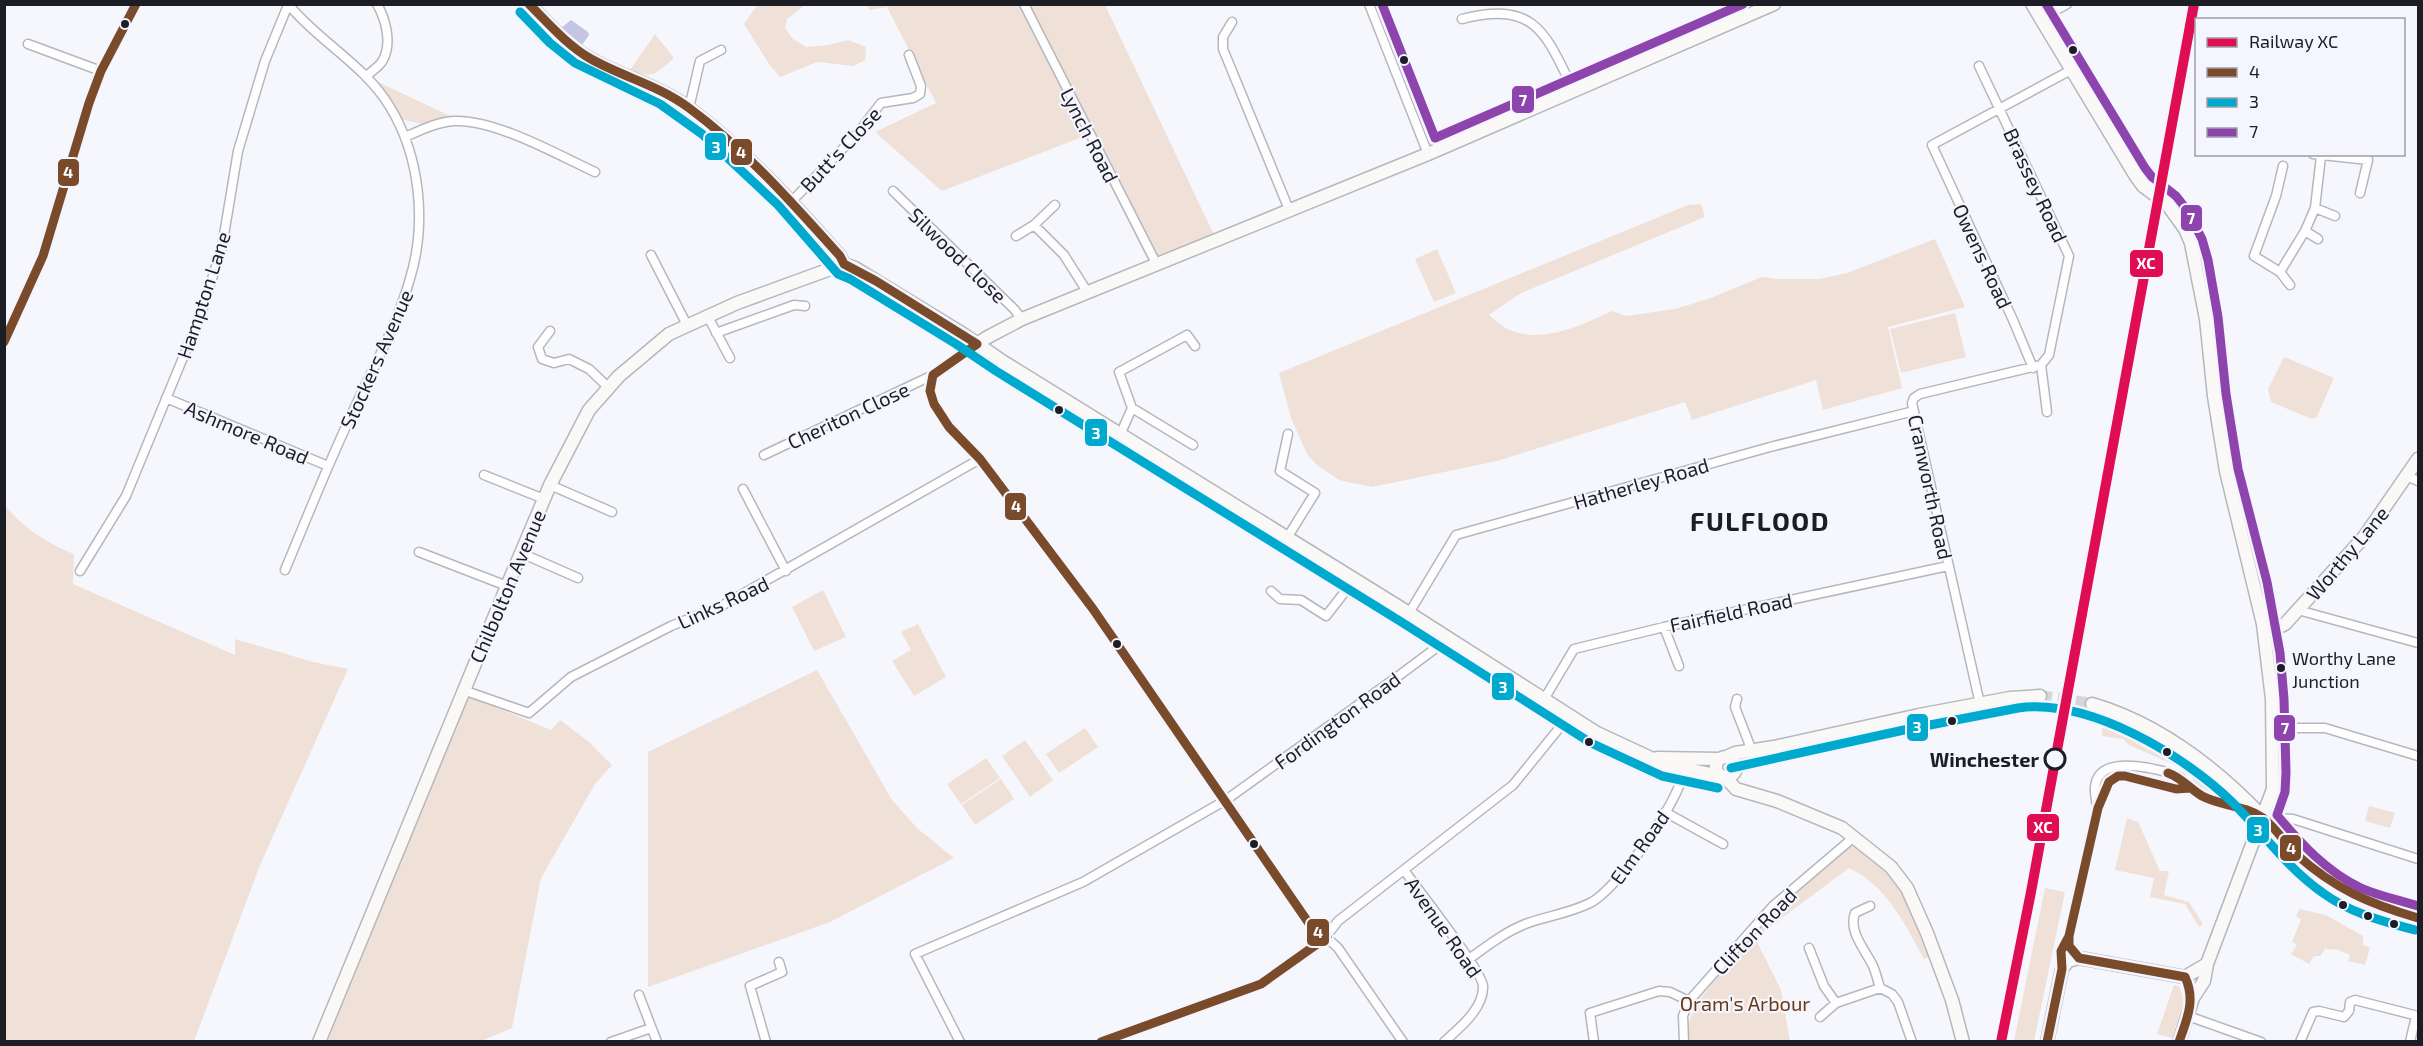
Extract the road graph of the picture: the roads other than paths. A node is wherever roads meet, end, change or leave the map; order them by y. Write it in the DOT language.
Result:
graph roads {
  1 [pos="136,4"];
  2 [pos="377,4"];
  3 [pos="529,4"];
  4 [pos="1024,4"];
  5 [pos="1369,4"];
  6 [pos="1774,4"];
  7 [pos="2032,4"];
  8 [pos="2067,4"];
  9 [pos="288,5"];
  10 [pos="1462,19"];
  11 [pos="2041,19"];
  12 [pos="1232,22"];
  13 [pos="28,44"];
  14 [pos="2070,45"];
  15 [pos="721,50"];
  16 [pos="909,54"];
  17 [pos="2077,54"];
  18 [pos="1979,66"];
  19 [pos="2068,66"];
  20 [pos="101,71"];
  21 [pos="366,76"];
  22 [pos="2091,76"];
  23 [pos="1574,91"];
  24 [pos="689,108"];
  25 [pos="2000,110"];
  26 [pos="405,137"];
  27 [pos="1428,154"];
  28 [pos="2317,156"];
  29 [pos="2327,156"];
  30 [pos="2283,166"];
  31 [pos="595,172"];
  32 [pos="893,191"];
  33 [pos="2361,193"];
  34 [pos="792,201"];
  35 [pos="1055,205"];
  36 [pos="2315,208"];
  37 [pos="1290,212"];
  38 [pos="2336,216"];
  39 [pos="1034,225"];
  40 [pos="2305,231"];
  41 [pos="1016,236"];
  42 [pos="2318,239"];
  43 [pos="651,255"];
  44 [pos="844,264"];
  45 [pos="1157,266"];
  46 [pos="2280,272"];
  47 [pos="2290,285"];
  48 [pos="1088,293"];
  49 [pos="805,306"];
  50 [pos="707,315"];
  51 [pos="1022,319"];
  52 [pos="687,326"];
  53 [pos="550,331"];
  54 [pos="716,333"];
  55 [pos="4,343"];
  56 [pos="977,344"];
  57 [pos="1195,346"];
  58 [pos="730,358"];
  59 [pos="2037,366"];
  60 [pos="933,375"];
  61 [pos="608,387"];
  62 [pos="166,398"];
  63 [pos="1132,408"];
  64 [pos="1914,411"];
  65 [pos="2047,412"];
  66 [pos="1288,434"];
  67 [pos="1120,435"];
  68 [pos="1193,445"];
  69 [pos="764,455"];
  70 [pos="980,459"];
  71 [pos="2418,459"];
  72 [pos="328,466"];
  73 [pos="484,475"];
  74 [pos="2414,479"];
  75 [pos="550,485"];
  76 [pos="743,489"];
  77 [pos="544,499"];
  78 [pos="612,512"];
  79 [pos="1287,538"];
  80 [pos="419,552"];
  81 [pos="521,554"];
  82 [pos="1948,566"];
  83 [pos="285,570"];
  84 [pos="80,571"];
  85 [pos="786,571"];
  86 [pos="578,578"];
  87 [pos="1354,580"];
  88 [pos="507,586"];
  89 [pos="1271,591"];
  90 [pos="2298,610"];
  91 [pos="1408,613"];
  92 [pos="1664,627"];
  93 [pos="2265,634"];
  94 [pos="1445,637"];
  95 [pos="2418,643"];
  96 [pos="1679,666"];
  97 [pos="463,690"];
  98 [pos="2040,696"];
  99 [pos="1737,699"];
  100 [pos="1543,701"];
  101 [pos="1980,704"];
  102 [pos="2092,704"];
  103 [pos="1569,716"];
  104 [pos="2274,728"];
  105 [pos="1752,751"];
  106 [pos="2418,756"];
  107 [pos="1723,758"];
  108 [pos="1685,764"];
  109 [pos="1730,773"];
  110 [pos="1226,800"];
  111 [pos="2098,808"];
  112 [pos="1665,812"];
  113 [pos="2263,817"];
  114 [pos="1854,837"];
  115 [pos="1723,844"];
  116 [pos="2418,859"];
  117 [pos="1404,870"];
  118 [pos="1870,906"];
  119 [pos="2418,918"];
  120 [pos="2069,936"];
  121 [pos="1327,937"];
  122 [pos="1809,948"];
  123 [pos="2079,958"];
  124 [pos="1469,959"];
  125 [pos="779,962"];
  126 [pos="2207,964"];
  127 [pos="2062,969"];
  128 [pos="2185,977"];
  129 [pos="1880,988"];
  130 [pos="639,995"];
  131 [pos="2193,998"];
  132 [pos="1689,1000"];
  133 [pos="1836,1004"];
  134 [pos="2187,1016"];
  135 [pos="2417,1016"];
  136 [pos="1820,1017"];
  137 [pos="651,1028"];
  138 [pos="319,1041"];
  139 [pos="611,1041"];
  140 [pos="657,1041"];
  141 [pos="766,1041"];
  142 [pos="960,1041"];
  143 [pos="1100,1041"];
  144 [pos="1403,1041"];
  145 [pos="1444,1041"];
  146 [pos="1594,1041"];
  147 [pos="1684,1041"];
  148 [pos="1912,1041"];
  149 [pos="1964,1041"];
  150 [pos="2047,1041"];
  151 [pos="2180,1041"];
  152 [pos="2261,1041"];
  153 [pos="2300,1041"];
  154 [pos="2410,1041"];
  1 -- 20 [label="street"];
  2 -- 21 [label="street"];
  3 -- 24 [label="main road"];
  4 -- 45 [label="street, Lynch Road"];
  5 -- 27 [label="street"];
  6 -- 23 [label="main road"];
  7 -- 11 [label="main road"];
  8 -- 11 [label="street"];
  9 -- 21 [label="street, Stockers Avenue"];
  9 -- 62 [label="street, Hampton Lane"];
  10 -- 23 [label="street"];
  11 -- 19 [label="main road"];
  12 -- 37 [label="street"];
  13 -- 20 [label="street"];
  14 -- 17 [label="street"];
  15 -- 24 [label="street"];
  16 -- 34 [label="street, Butt's Close"];
  17 -- 19 [label="street"];
  17 -- 22 [label="street"];
  18 -- 25 [label="street, Brassey Road"];
  19 -- 25 [label="street"];
  19 -- 93 [label="main road"];
  20 -- 55 [label="street"];
  21 -- 26 [label="street, Stockers Avenue"];
  23 -- 27 [label="main road"];
  24 -- 34 [label="main road"];
  25 -- 59 [label="street, Brassey Road"];
  25 -- 59 [label="street, Owens Road"];
  26 -- 31 [label="street"];
  26 -- 72 [label="street, Stockers Avenue"];
  27 -- 37 [label="main road"];
  28 -- 36 [label="street"];
  29 -- 33 [label="street"];
  30 -- 46 [label="street"];
  32 -- 51 [label="street, Silwood Close"];
  34 -- 44 [label="main road"];
  35 -- 39 [label="street"];
  36 -- 38 [label="street"];
  36 -- 40 [label="street"];
  37 -- 45 [label="main road"];
  39 -- 41 [label="street"];
  39 -- 48 [label="street"];
  40 -- 42 [label="street"];
  40 -- 46 [label="street"];
  43 -- 52 [label="street"];
  44 -- 50 [label="main road, Chilbolton Avenue"];
  44 -- 56 [label="main road"];
  45 -- 48 [label="main road"];
  46 -- 47 [label="street"];
  48 -- 51 [label="main road"];
  49 -- 54 [label="street"];
  50 -- 52 [label="main road, Chilbolton Avenue"];
  50 -- 54 [label="street"];
  51 -- 56 [label="main road"];
  52 -- 61 [label="main road, Chilbolton Avenue"];
  53 -- 61 [label="street"];
  54 -- 58 [label="street"];
  56 -- 60 [label="street, Cheriton Close"];
  56 -- 67 [label="main road"];
  57 -- 63 [label="street"];
  59 -- 64 [label="street, Cranworth Road"];
  59 -- 65 [label="street"];
  60 -- 69 [label="street, Cheriton Close"];
  60 -- 70 [label="street"];
  61 -- 75 [label="main road, Chilbolton Avenue"];
  62 -- 72 [label="street, Ashmore Road"];
  62 -- 84 [label="street, Hampton Lane"];
  63 -- 67 [label="street"];
  63 -- 68 [label="street"];
  64 -- 82 [label="street, Cranworth Road"];
  64 -- 91 [label="street, Hatherley Road"];
  66 -- 79 [label="street"];
  67 -- 79 [label="main road"];
  70 -- 85 [label="street, Links Road"];
  70 -- 110 [label="street"];
  71 -- 74 [label="main road, Worthy Lane"];
  72 -- 83 [label="street, Stockers Avenue"];
  73 -- 77 [label="street"];
  74 -- 90 [label="main road, Worthy Lane"];
  75 -- 77 [label="main road, Chilbolton Avenue"];
  75 -- 78 [label="street"];
  76 -- 85 [label="street"];
  77 -- 81 [label="main road, Chilbolton Avenue"];
  79 -- 87 [label="main road"];
  80 -- 88 [label="street"];
  81 -- 86 [label="street"];
  81 -- 88 [label="main road, Chilbolton Avenue"];
  82 -- 92 [label="street, Fairfield Road"];
  82 -- 101 [label="street, Cranworth Road"];
  85 -- 97 [label="street, Links Road"];
  87 -- 89 [label="street"];
  87 -- 91 [label="main road"];
  88 -- 97 [label="main road, Chilbolton Avenue"];
  90 -- 93 [label="main road, Worthy Lane"];
  90 -- 95 [label="street"];
  91 -- 94 [label="main road"];
  92 -- 96 [label="street"];
  92 -- 100 [label="street, Fairfield Road"];
  93 -- 104 [label="main road"];
  94 -- 100 [label="main road"];
  94 -- 110 [label="street, Fordington Road"];
  97 -- 138 [label="main road, Chilbolton Avenue"];
  98 -- 101 [label="main road"];
  99 -- 105 [label="street"];
  100 -- 103 [label="main road"];
  101 -- 105 [label="main road"];
  102 -- 113 [label="main road"];
  103 -- 108 [label="main road"];
  103 -- 117 [label="street"];
  104 -- 106 [label="street"];
  104 -- 113 [label="main road"];
  105 -- 107 [label="main road"];
  105 -- 109 [label="main road"];
  107 -- 108 [label="main road"];
  107 -- 109 [label="main road"];
  107 -- 109 [label="main road"];
  108 -- 109 [label="main road"];
  108 -- 112 [label="street, Elm Road"];
  109 -- 114 [label="main road"];
  110 -- 121 [label="street"];
  110 -- 142 [label="street, Fordington Road"];
  111 -- 111 [label="street"];
  111 -- 120 [label="street"];
  112 -- 115 [label="street"];
  112 -- 124 [label="street, Elm Road"];
  113 -- 116 [label="street"];
  113 -- 119 [label="main road"];
  113 -- 126 [label="main road"];
  114 -- 132 [label="street, Clifton Road"];
  114 -- 149 [label="main road"];
  117 -- 121 [label="street"];
  117 -- 124 [label="street, Avenue Road"];
  118 -- 129 [label="street"];
  120 -- 123 [label="street"];
  120 -- 127 [label="street"];
  121 -- 143 [label="street"];
  121 -- 144 [label="street"];
  122 -- 133 [label="street"];
  123 -- 127 [label="main road"];
  123 -- 128 [label="main road"];
  124 -- 145 [label="street, Avenue Road"];
  125 -- 141 [label="street"];
  126 -- 128 [label="main road"];
  126 -- 131 [label="main road"];
  127 -- 150 [label="main road"];
  128 -- 131 [label="main road"];
  129 -- 133 [label="street"];
  129 -- 148 [label="street"];
  130 -- 137 [label="street"];
  131 -- 134 [label="main road"];
  132 -- 146 [label="street"];
  132 -- 147 [label="street"];
  133 -- 136 [label="street"];
  134 -- 151 [label="main road"];
  134 -- 152 [label="street"];
  135 -- 153 [label="street"];
  135 -- 154 [label="street"];
  137 -- 139 [label="street"];
  137 -- 140 [label="street"];
}
